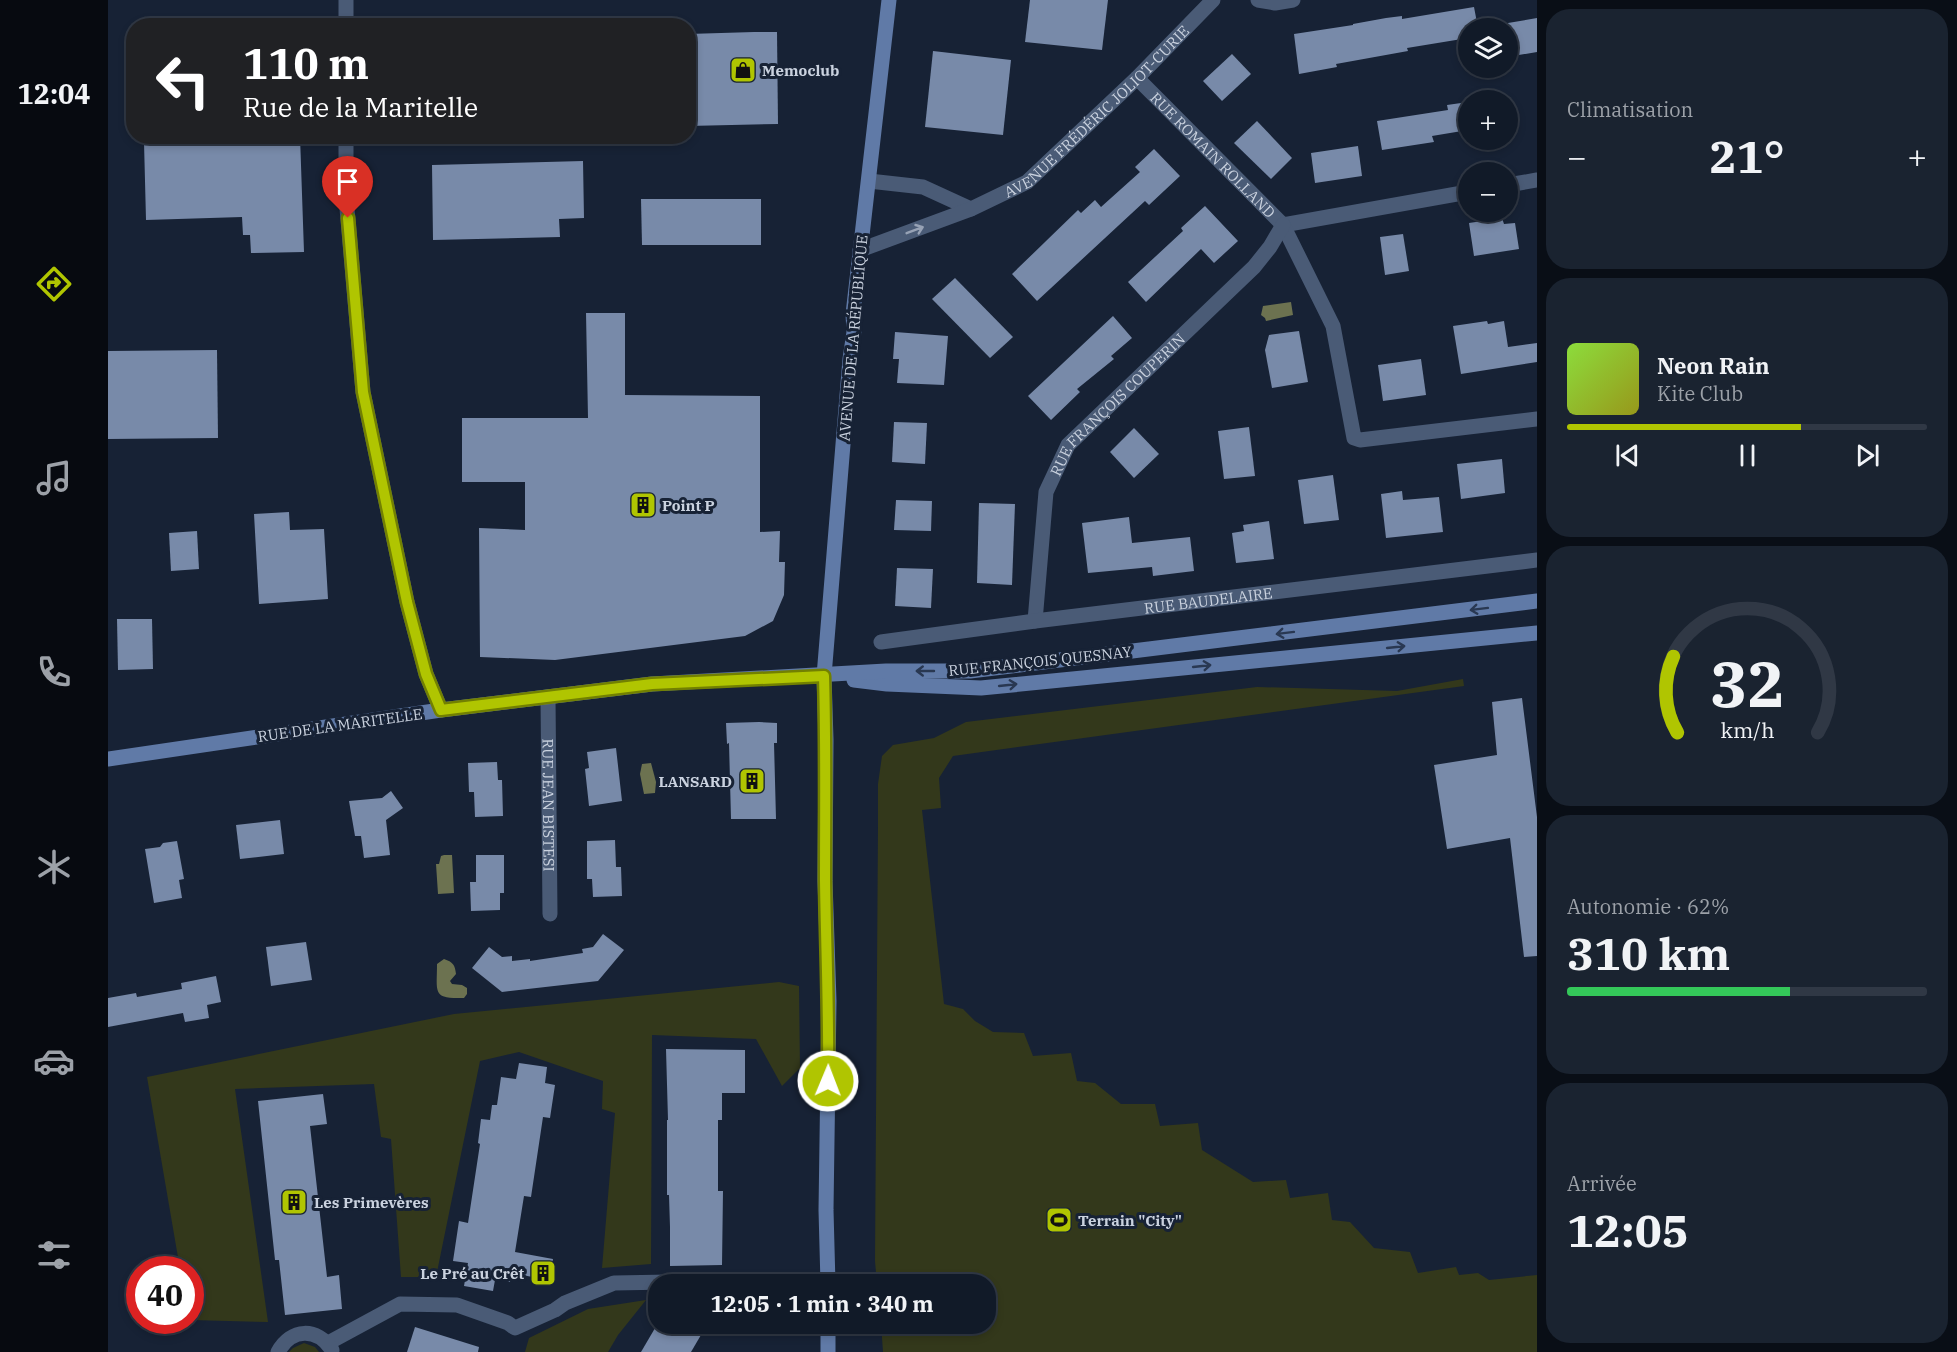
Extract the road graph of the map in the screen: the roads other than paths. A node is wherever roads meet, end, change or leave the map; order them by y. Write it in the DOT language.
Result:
graph roads {
  1 [pos="346,0"];
  2 [pos="889,0"];
  3 [pos="1213,0"];
  4 [pos="1258,0"];
  5 [pos="1293,0"];
  6 [pos="346,18"];
  7 [pos="1137,78"];
  8 [pos="346,144"];
  9 [pos="1537,180"];
  10 [pos="869,181"];
  11 [pos="1518,183"];
  12 [pos="1458,194"];
  13 [pos="970,209"];
  14 [pos="1283,225"];
  15 [pos="861,250"];
  16 [pos="1537,419"];
  17 [pos="1537,560"];
  18 [pos="1537,601"];
  19 [pos="1035,621"];
  20 [pos="1537,633"];
  21 [pos="881,642"];
  22 [pos="824,676"];
  23 [pos="549,697"];
  24 [pos="441,710"];
  25 [pos="108,759"];
  26 [pos="550,914"];
  27 [pos="828,1274"];
  28 [pos="648,1282"];
  29 [pos="828,1334"];
  30 [pos="330,1348"];
  31 [pos="278,1352"];
  32 [pos="828,1352"];
  1 -- 6 [label="street"];
  2 -- 10 [label="street, AVENUE DE LA RÉPUBLIQUE"];
  3 -- 7 [label="street, AVENUE FRÉDÉRIC JOLIOT-CURIE"];
  4 -- 5 [label="street"];
  7 -- 13 [label="street, AVENUE FRÉDÉRIC JOLIOT-CURIE"];
  7 -- 14 [label="street, RUE ROMAIN ROLLAND"];
  8 -- 24 [label="street"];
  9 -- 11 [label="street"];
  10 -- 13 [label="street"];
  10 -- 15 [label="street, AVENUE DE LA RÉPUBLIQUE"];
  12 -- 14 [label="street, RUE ROMAIN ROLLAND"];
  15 -- 13 [label="street, AVENUE FRÉDÉRIC JOLIOT-CURIE, one-way"];
  14 -- 16 [label="street"];
  14 -- 19 [label="street, RUE FRANÇOIS COUPERIN"];
  15 -- 22 [label="street, AVENUE DE LA RÉPUBLIQUE"];
  17 -- 19 [label="street, RUE BAUDELAIRE"];
  18 -- 22 [label="street, RUE FRANÇOIS QUESNAY, one-way"];
  19 -- 21 [label="street, RUE BAUDELAIRE"];
  22 -- 20 [label="street, RUE FRANÇOIS QUESNAY, one-way"];
  22 -- 23 [label="street, RUE DE LA MARITELLE"];
  22 -- 27 [label="street, AVENUE DE LA RÉPUBLIQUE"];
  23 -- 24 [label="street, RUE DE LA MARITELLE"];
  23 -- 26 [label="street, RUE JEAN BISTESI"];
  24 -- 25 [label="street, RUE DE LA MARITELLE"];
  28 -- 30 [label="street"];
  29 -- 32 [label="street"];
  30 -- 31 [label="street"];
}
